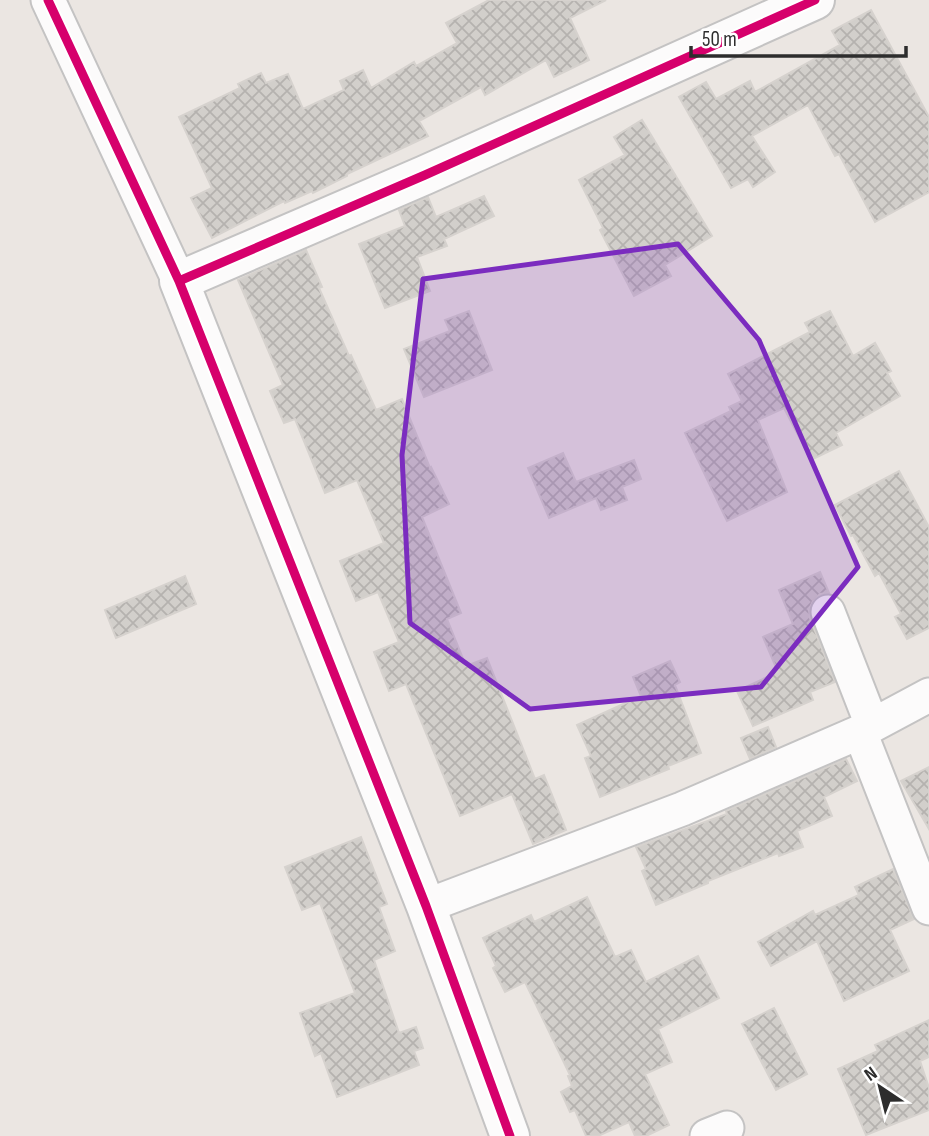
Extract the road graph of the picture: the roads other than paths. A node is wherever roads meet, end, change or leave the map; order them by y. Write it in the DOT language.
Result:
graph roads {
  1 [pos="48,0"];
  2 [pos="815,0"];
  3 [pos="179,281"];
  4 [pos="828,612"];
  5 [pos="929,695"];
  6 [pos="866,729"];
  7 [pos="426,906"];
  8 [pos="929,908"];
  9 [pos="510,1136"];
  1 -- 3 [label="street"];
  2 -- 3 [label="street"];
  3 -- 7 [label="street"];
  4 -- 6 [label="street"];
  5 -- 6 [label="street"];
  6 -- 7 [label="street"];
  6 -- 8 [label="street"];
  7 -- 9 [label="street"];
}
